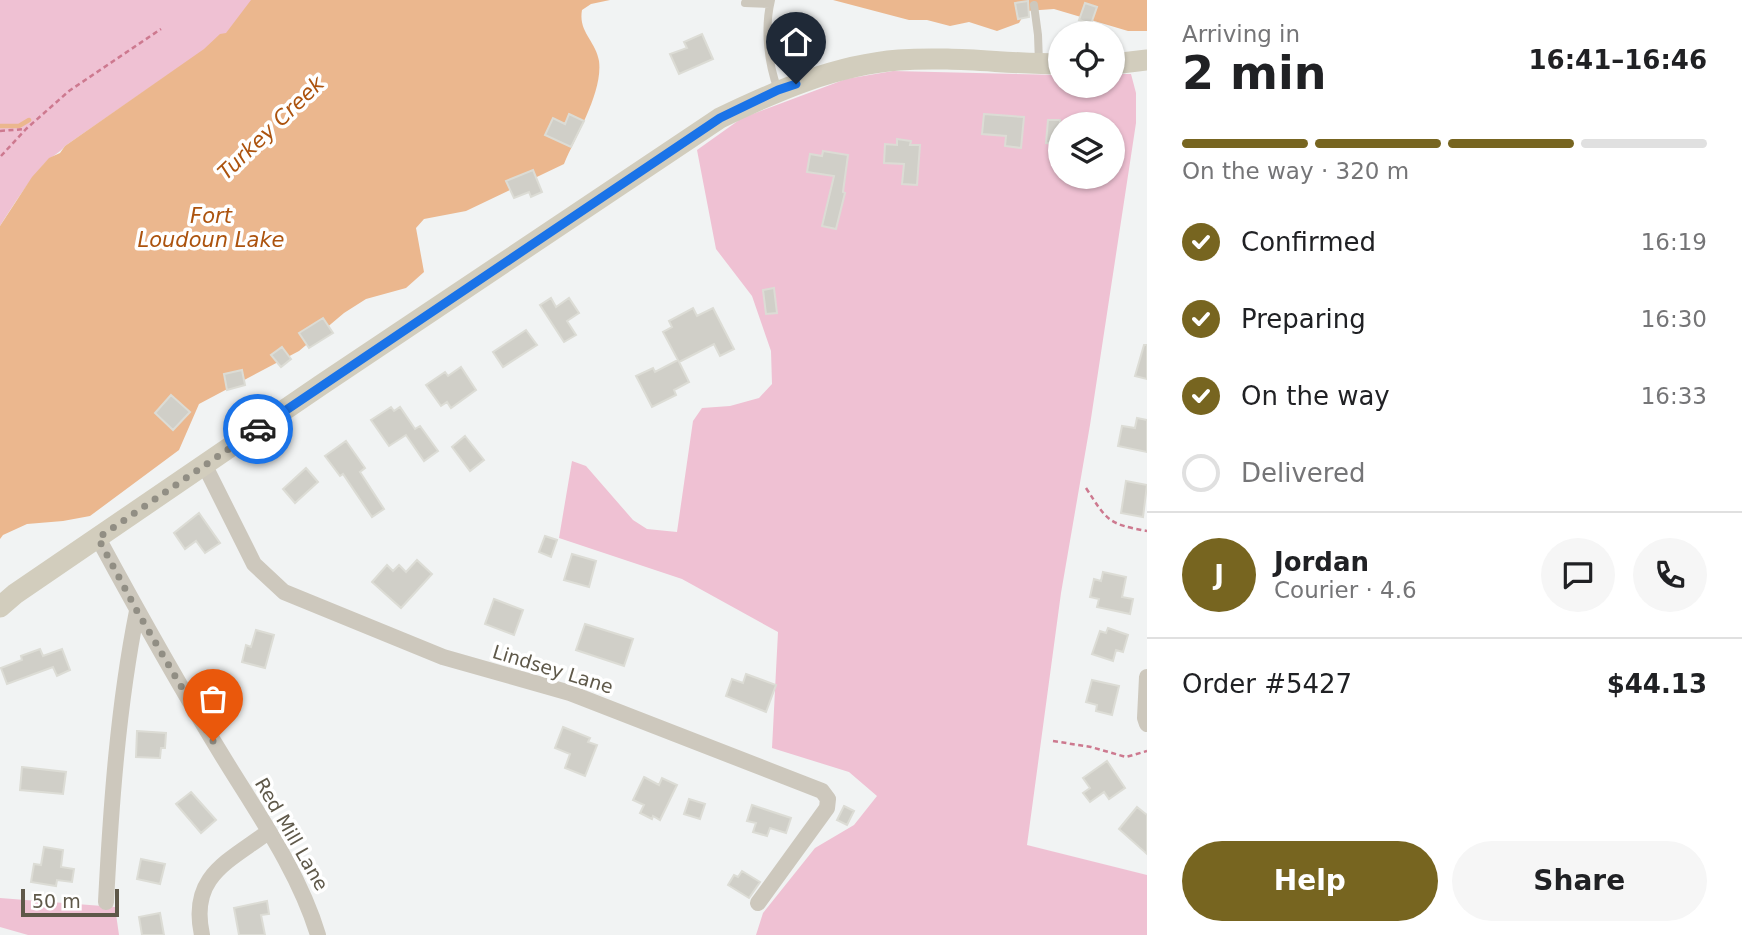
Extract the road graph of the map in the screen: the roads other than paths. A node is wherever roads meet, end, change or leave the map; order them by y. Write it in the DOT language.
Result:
graph roads {
  1 [pos="771,2"];
  2 [pos="745,3"];
  3 [pos="1034,5"];
  4 [pos="1147,60"];
  5 [pos="1125,63"];
  6 [pos="1039,64"];
  7 [pos="1048,64"];
  8 [pos="778,90"];
  9 [pos="205,466"];
  10 [pos="98,538"];
  11 [pos="0,607"];
  12 [pos="137,611"];
  13 [pos="1147,677"];
  14 [pos="1147,724"];
  15 [pos="268,832"];
  16 [pos="106,902"];
  17 [pos="758,903"];
  18 [pos="202,935"];
  19 [pos="318,935"];
  1 -- 2 [label="lane"];
  1 -- 8 [label="lane"];
  3 -- 6 [label="lane"];
  4 -- 5 [label="street"];
  6 -- 7 [label="street"];
  6 -- 8 [label="street"];
  8 -- 9 [label="street"];
  9 -- 10 [label="street"];
  9 -- 17 [label="street, Lindsey Lane"];
  10 -- 11 [label="street"];
  10 -- 12 [label="street, Red Mill Lane"];
  12 -- 15 [label="street, Red Mill Lane"];
  12 -- 16 [label="street"];
  13 -- 14 [label="street"];
  15 -- 18 [label="street"];
  15 -- 19 [label="street, Red Mill Lane"];
}
